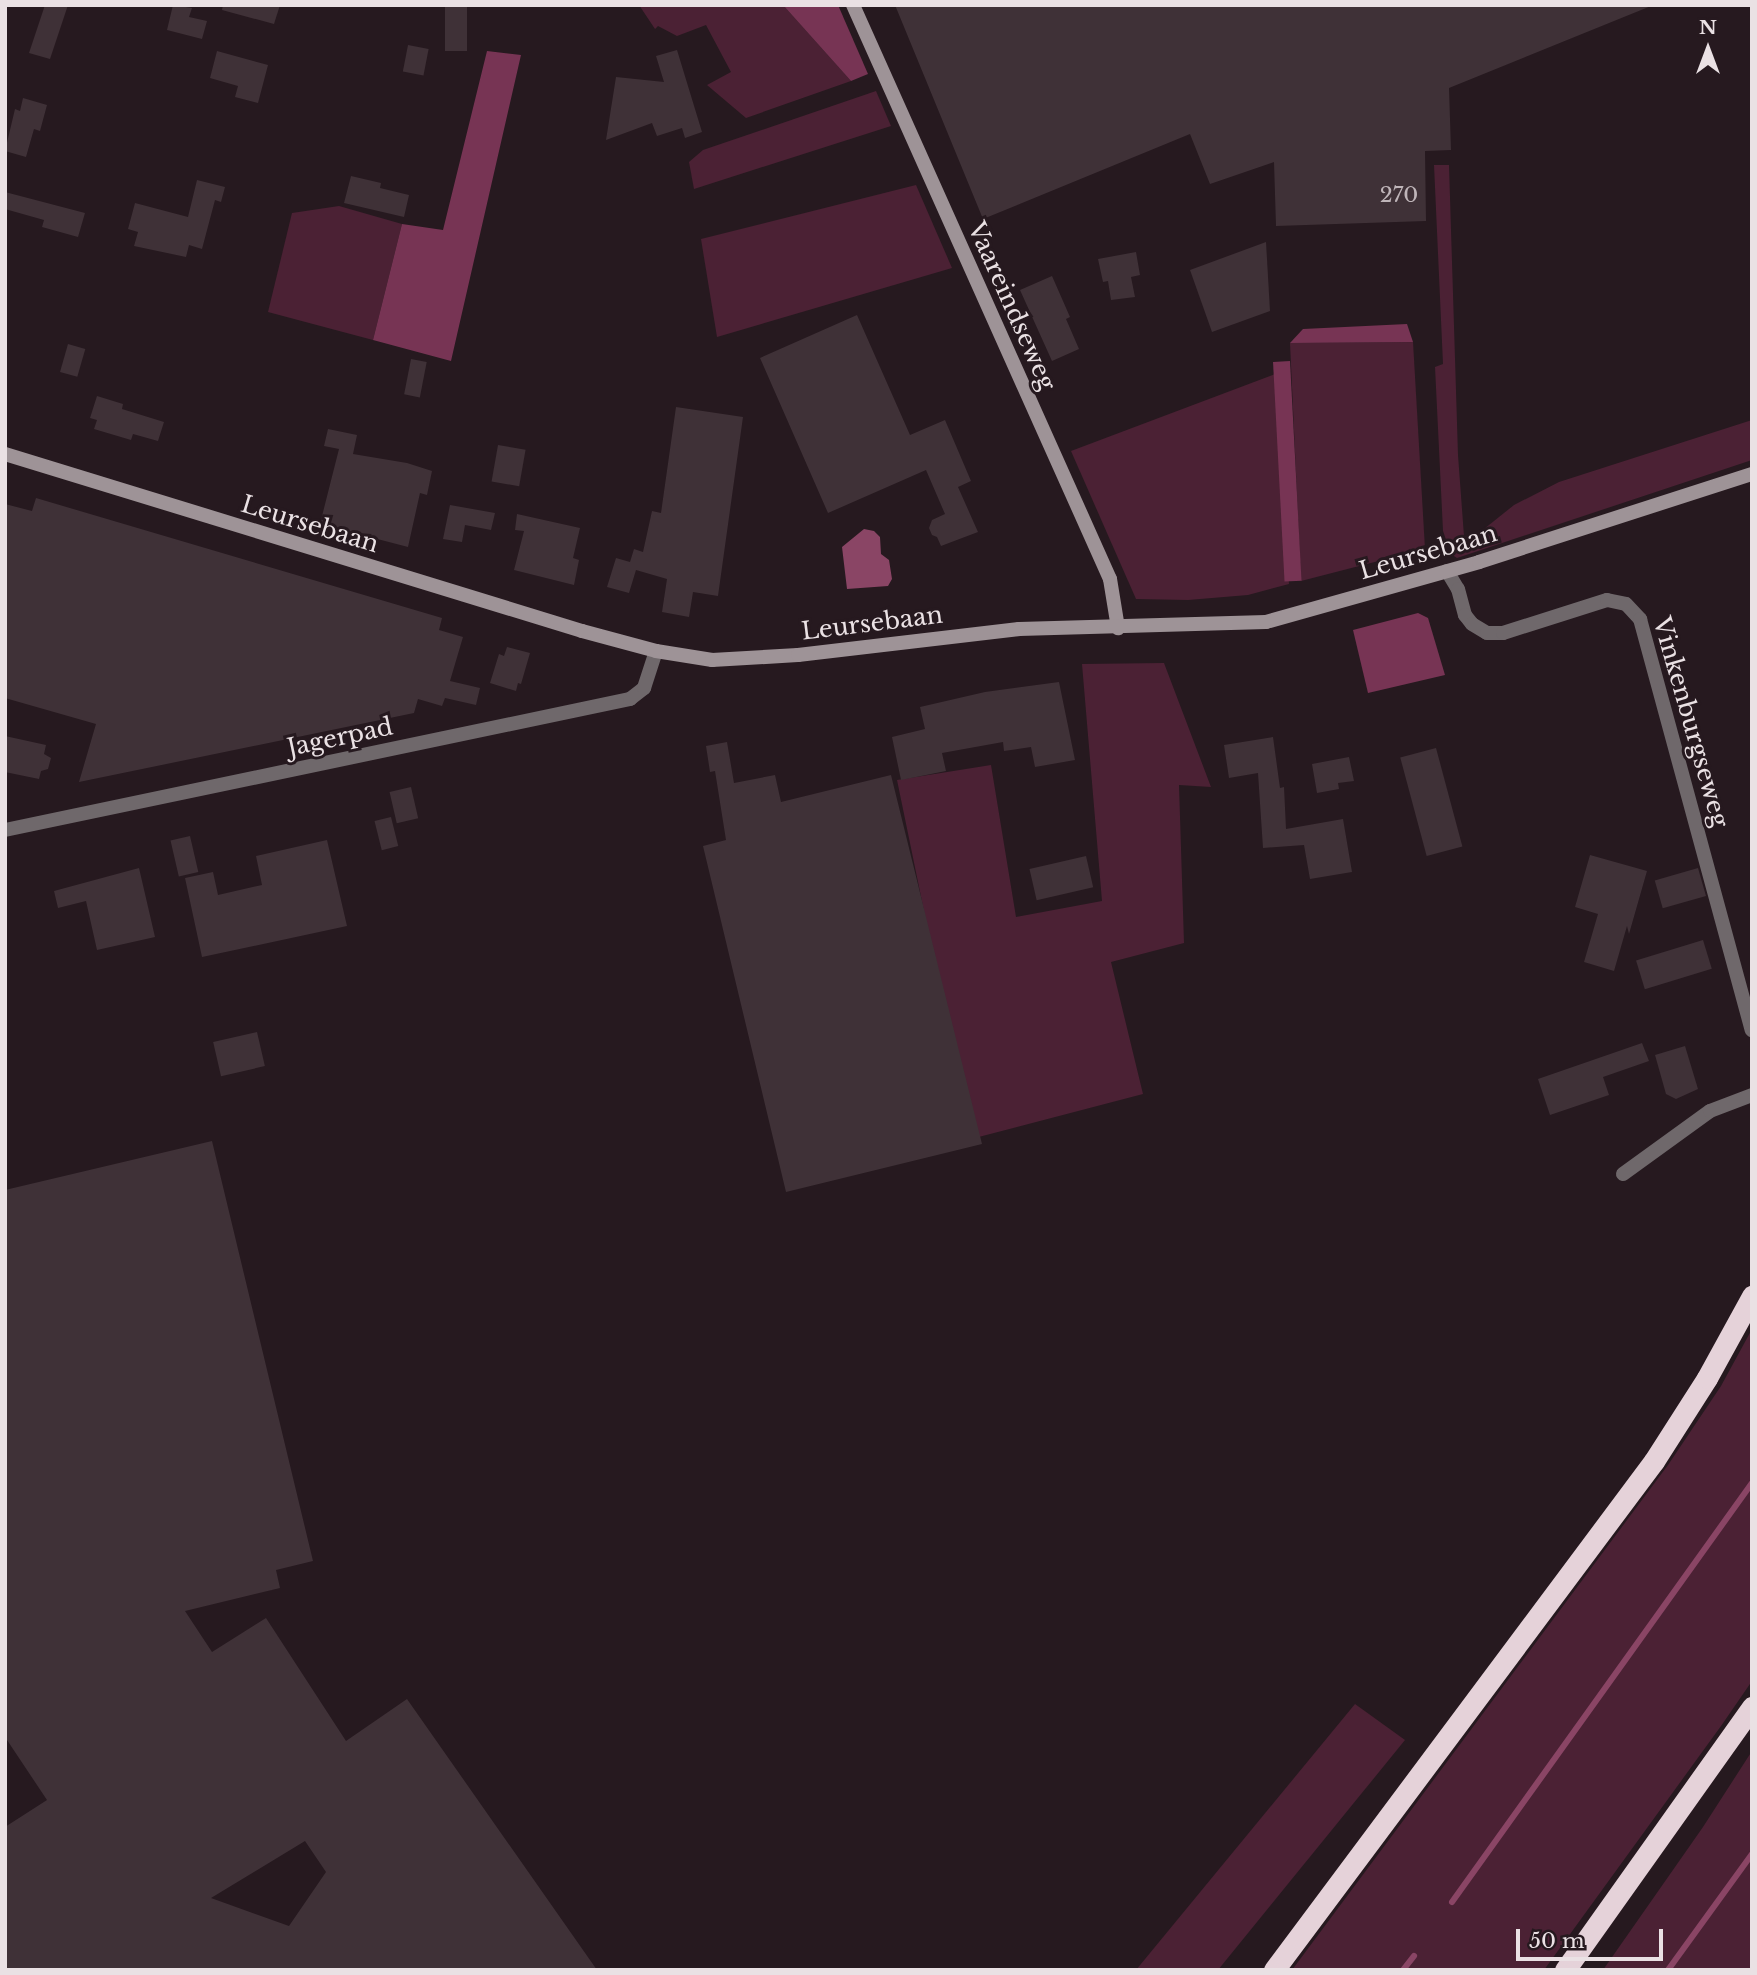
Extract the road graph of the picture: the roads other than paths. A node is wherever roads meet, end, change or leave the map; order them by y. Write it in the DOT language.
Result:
graph roads {
  1 [pos="853,5"];
  2 [pos="5,454"];
  3 [pos="1752,474"];
  4 [pos="1447,571"];
  5 [pos="1118,628"];
  6 [pos="656,652"];
  7 [pos="5,830"];
  8 [pos="1752,1030"];
  9 [pos="1752,1095"];
  10 [pos="1623,1174"];
  11 [pos="1752,1296"];
  12 [pos="1752,1707"];
  13 [pos="1274,1970"];
  14 [pos="1565,1970"];
  1 -- 5 [label="street, Vaareindseweg"];
  2 -- 6 [label="street, Leursebaan"];
  3 -- 4 [label="street, Leursebaan"];
  4 -- 5 [label="street, Leursebaan"];
  4 -- 8 [label="street, Vinkenburgseweg"];
  5 -- 6 [label="street, Leursebaan"];
  6 -- 7 [label="street, Jagerpad"];
  9 -- 10 [label="street"];
  11 -- 13 [label="highway"];
  12 -- 14 [label="highway"];
}
